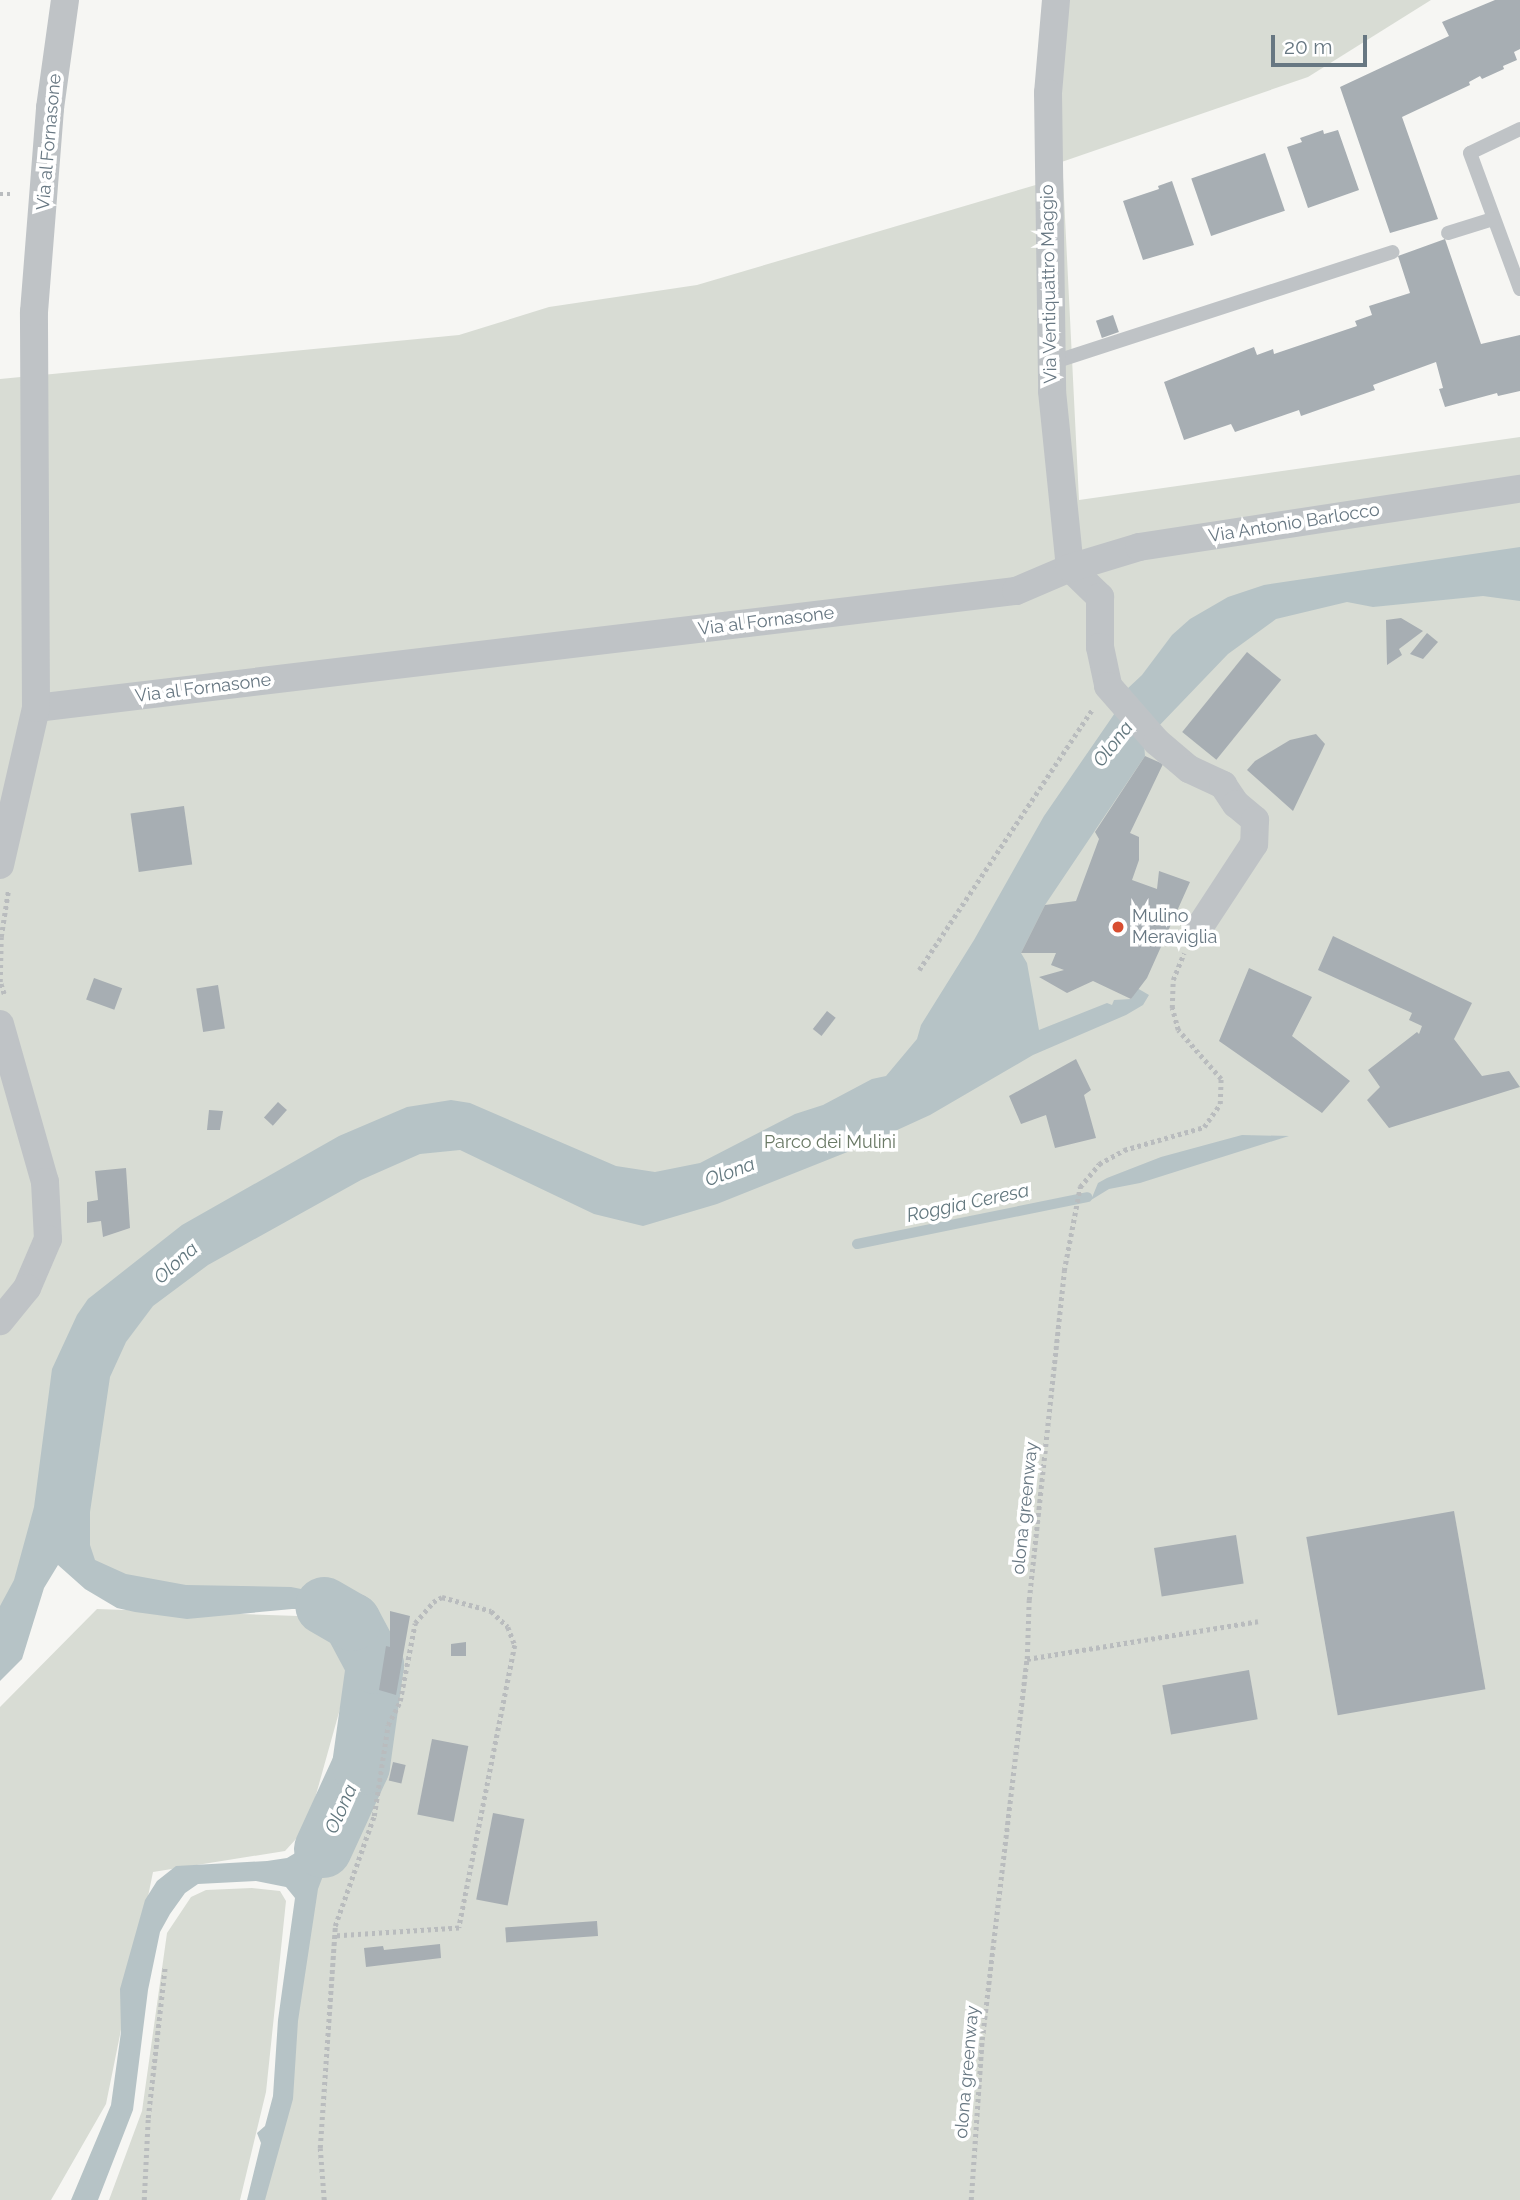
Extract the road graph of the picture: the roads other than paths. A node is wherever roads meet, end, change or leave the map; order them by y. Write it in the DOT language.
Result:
graph roads {
  1 [pos="65,0"];
  2 [pos="1056,0"];
  3 [pos="1520,129"];
  4 [pos="1493,219"];
  5 [pos="1448,233"];
  6 [pos="1392,252"];
  7 [pos="1520,289"];
  8 [pos="1051,363"];
  9 [pos="1520,489"];
  10 [pos="1070,568"];
  11 [pos="36,708"];
  12 [pos="0,865"];
  13 [pos="1199,928"];
  14 [pos="0,1024"];
  15 [pos="0,1321"];
  1 -- 11 [label="street, Via al Fornasone"];
  2 -- 8 [label="street, Via Ventiquattro Maggio"];
  3 -- 4 [label="lane"];
  4 -- 5 [label="lane"];
  4 -- 7 [label="lane"];
  6 -- 8 [label="lane"];
  8 -- 10 [label="street, Via Ventiquattro Maggio"];
  9 -- 10 [label="street, Via Antonio Barlocco"];
  10 -- 11 [label="street, Via al Fornasone"];
  10 -- 13 [label="street"];
  11 -- 12 [label="street"];
  14 -- 15 [label="street"];
}
